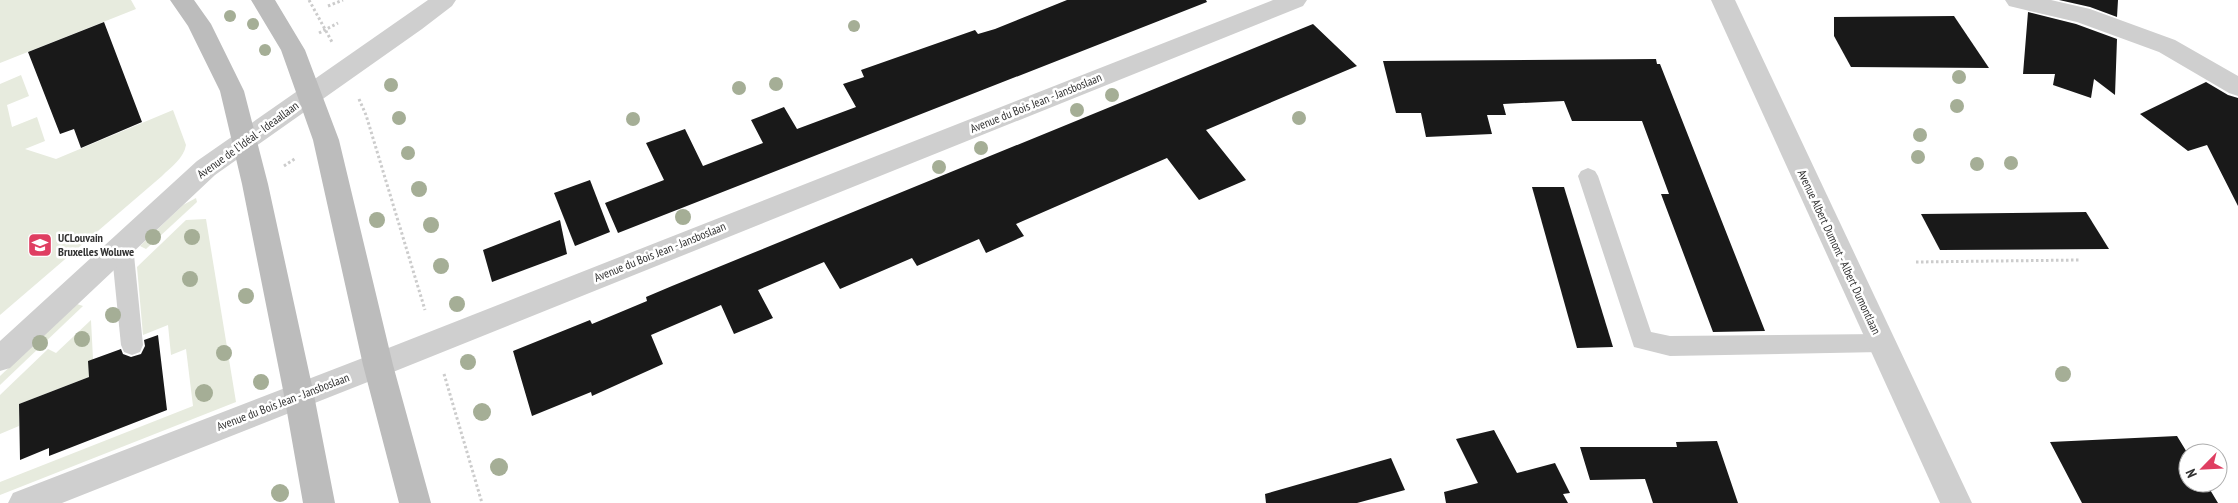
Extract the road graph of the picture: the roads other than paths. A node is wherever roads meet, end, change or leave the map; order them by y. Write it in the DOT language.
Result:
graph roads {
  1 [pos="182,0"];
  2 [pos="263,0"];
  3 [pos="444,0"];
  4 [pos="1295,0"];
  5 [pos="1723,0"];
  6 [pos="2017,0"];
  7 [pos="2238,87"];
  8 [pos="309,95"];
  9 [pos="244,141"];
  10 [pos="1588,176"];
  11 [pos="122,245"];
  12 [pos="1881,343"];
  13 [pos="132,345"];
  14 [pos="0,359"];
  15 [pos="378,365"];
  16 [pos="299,395"];
  17 [pos="24,503"];
  18 [pos="319,503"];
  19 [pos="416,503"];
  20 [pos="1956,503"];
  1 -- 9 [label="main road"];
  2 -- 8 [label="main road"];
  3 -- 8 [label="street, Avenue de l'Idéal - Ideaallaan"];
  4 -- 15 [label="street, Avenue du Bois Jean - Jansboslaan"];
  5 -- 12 [label="street, Avenue Albert Dumont - Albert Dumontlaan"];
  6 -- 7 [label="street"];
  8 -- 9 [label="street, Avenue de l'Idéal - Ideaallaan"];
  8 -- 15 [label="main road"];
  9 -- 11 [label="street, Avenue de l'Idéal - Ideaallaan"];
  9 -- 16 [label="main road"];
  10 -- 12 [label="lane"];
  11 -- 13 [label="lane"];
  11 -- 14 [label="street, Avenue de l'Idéal - Ideaallaan"];
  12 -- 20 [label="street, Avenue Albert Dumont - Albert Dumontlaan"];
  15 -- 16 [label="street, Avenue du Bois Jean - Jansboslaan"];
  15 -- 19 [label="main road"];
  16 -- 17 [label="street, Avenue du Bois Jean - Jansboslaan"];
  16 -- 18 [label="main road"];
}
